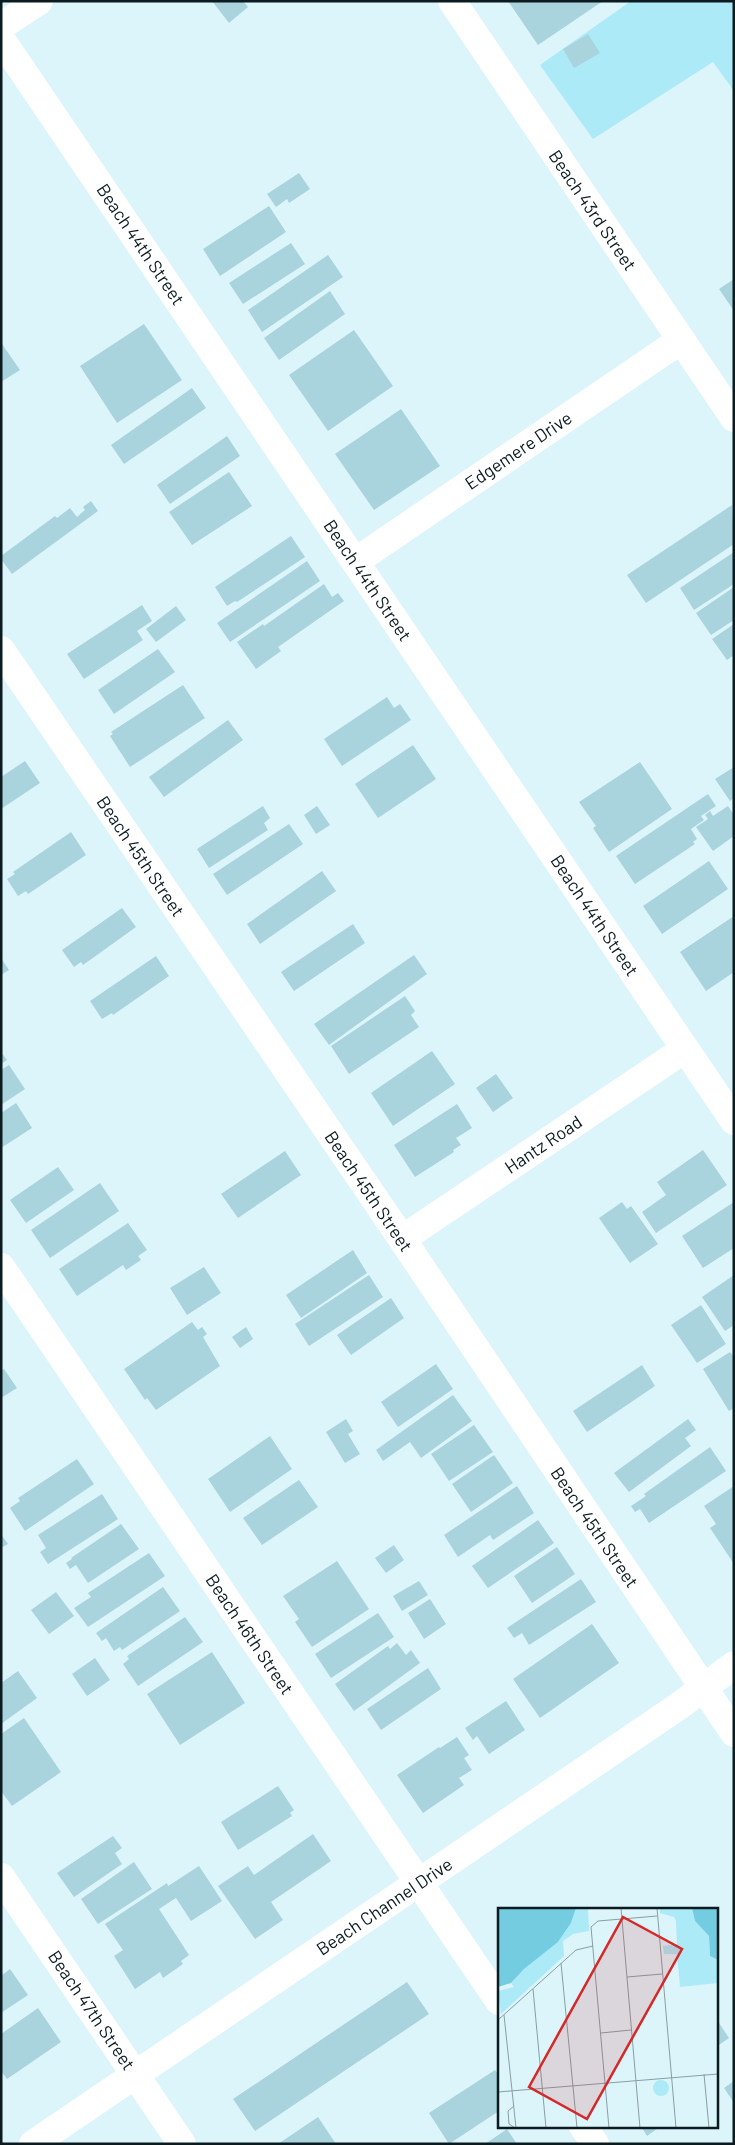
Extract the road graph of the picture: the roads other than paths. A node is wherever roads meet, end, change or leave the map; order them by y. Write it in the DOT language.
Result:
graph roads {
  1 [pos="39,1"];
  2 [pos="452,1"];
  3 [pos="1,26"];
  4 [pos="1,39"];
  5 [pos="681,340"];
  6 [pos="734,418"];
  7 [pos="356,561"];
  8 [pos="1,650"];
  9 [pos="685,1049"];
  10 [pos="734,1121"];
  11 [pos="402,1239"];
  12 [pos="1,1267"];
  13 [pos="734,1665"];
  14 [pos="703,1688"];
  15 [pos="734,1733"];
  16 [pos="1,1877"];
  17 [pos="418,1882"];
  18 [pos="498,2000"];
  19 [pos="135,2074"];
  20 [pos="584,2128"];
  21 [pos="32,2144"];
  22 [pos="182,2144"];
  23 [pos="595,2144"];
  1 -- 3 [label="street"];
  2 -- 5 [label="street, Beach 43rd Street"];
  4 -- 7 [label="street, Beach 44th Street"];
  5 -- 6 [label="street, Beach 43rd Street"];
  5 -- 7 [label="street, Edgemere Drive"];
  7 -- 9 [label="street, Beach 44th Street"];
  8 -- 11 [label="street, Beach 45th Street"];
  9 -- 10 [label="street, Beach 44th Street"];
  9 -- 11 [label="street, Hantz Road"];
  11 -- 14 [label="street, Beach 45th Street"];
  12 -- 17 [label="street, Beach 46th Street"];
  13 -- 14 [label="street, Beach Channel Drive"];
  14 -- 15 [label="street, Beach 45th Street"];
  14 -- 17 [label="street, Beach Channel Drive"];
  16 -- 19 [label="street, Beach 47th Street"];
  17 -- 18 [label="street, Beach 46th Street"];
  17 -- 19 [label="street, Beach Channel Drive"];
  19 -- 21 [label="street, Beach Channel Drive"];
  19 -- 22 [label="street, Beach 47th Street"];
  20 -- 23 [label="street"];
}
